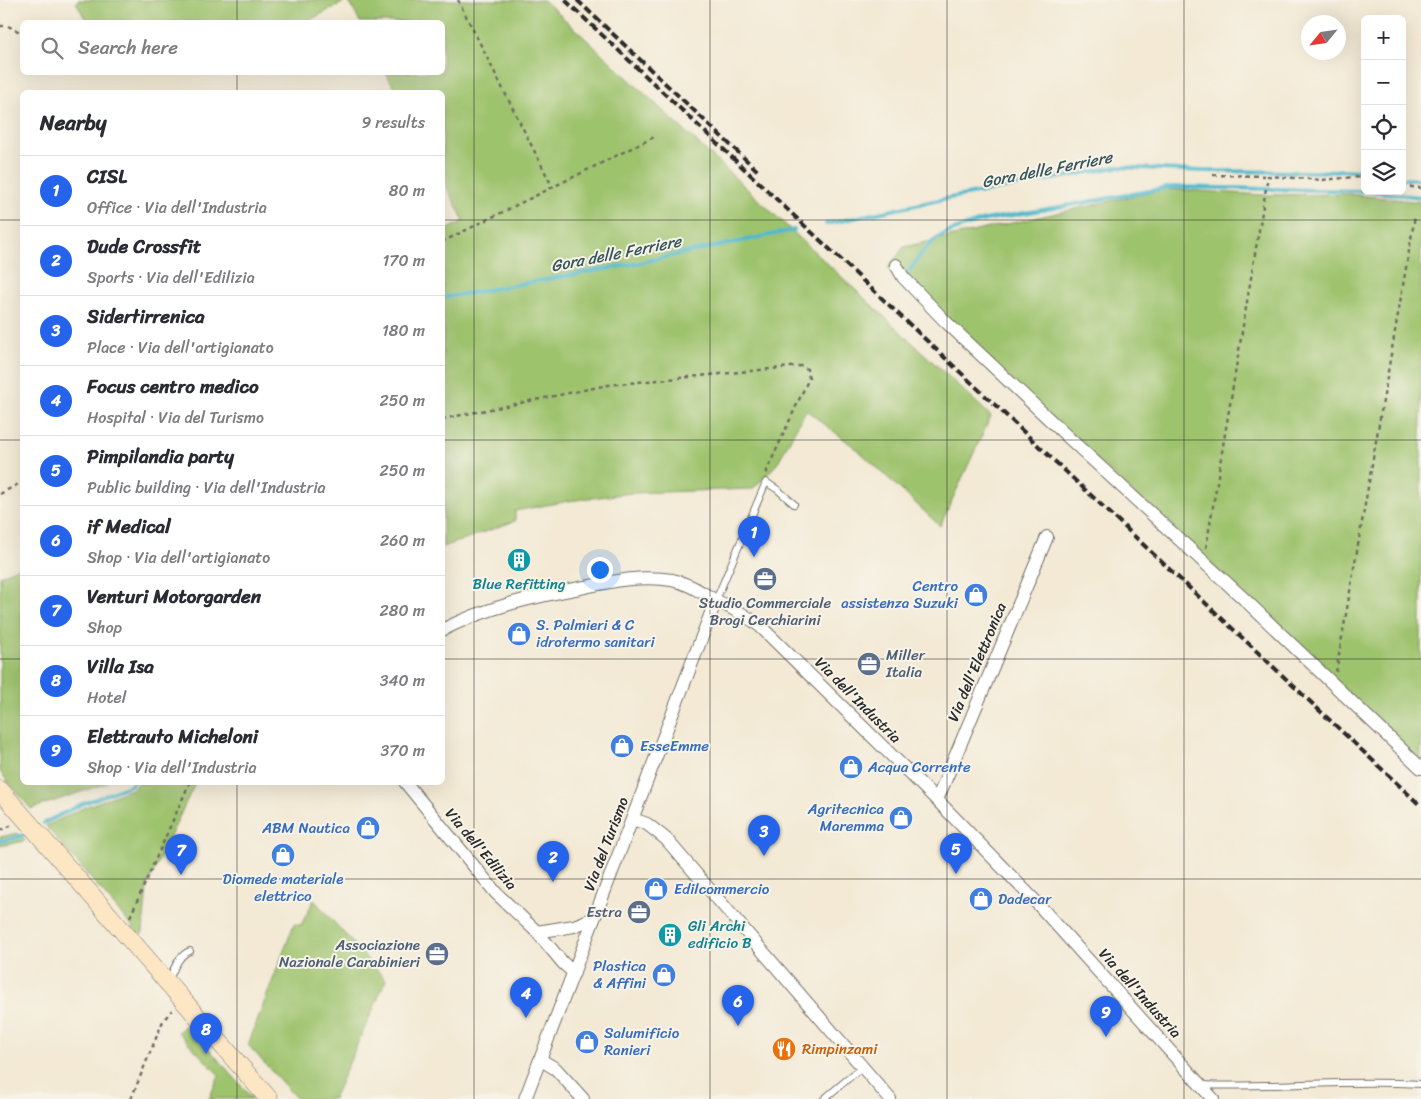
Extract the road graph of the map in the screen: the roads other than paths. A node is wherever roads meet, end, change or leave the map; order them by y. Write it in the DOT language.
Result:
graph roads {
  1 [pos="896,265"];
  2 [pos="794,504"];
  3 [pos="1047,537"];
  4 [pos="716,600"];
  5 [pos="445,629"];
  6 [pos="1421,768"];
  7 [pos="407,785"];
  8 [pos="0,790"];
  9 [pos="937,800"];
  10 [pos="633,819"];
  11 [pos="594,918"];
  12 [pos="537,932"];
  13 [pos="190,951"];
  14 [pos="574,973"];
  15 [pos="167,983"];
  16 [pos="541,1060"];
  17 [pos="862,1067"];
  18 [pos="1421,1084"];
  19 [pos="1200,1085"];
  20 [pos="269,1099"];
  21 [pos="525,1099"];
  22 [pos="583,1099"];
  23 [pos="824,1099"];
  24 [pos="890,1099"];
  25 [pos="1213,1099"];
  1 -- 6 [label="street"];
  2 -- 4 [label="lane"];
  3 -- 9 [label="street, Via dell'Elettronica"];
  4 -- 5 [label="street"];
  4 -- 9 [label="street, Via dell'Industria"];
  4 -- 10 [label="street, Via del Turismo"];
  7 -- 12 [label="street, Via dell'Edilizia"];
  8 -- 15 [label="main road"];
  9 -- 19 [label="street, Via dell'Industria"];
  10 -- 11 [label="street, Via del Turismo"];
  10 -- 17 [label="street"];
  11 -- 12 [label="street"];
  11 -- 14 [label="street, Via del Turismo"];
  12 -- 14 [label="street, Via dell'Edilizia"];
  13 -- 15 [label="lane"];
  14 -- 16 [label="street, Via del Turismo"];
  15 -- 20 [label="main road"];
  16 -- 21 [label="street, Via del Turismo"];
  16 -- 22 [label="street"];
  17 -- 23 [label="lane"];
  17 -- 24 [label="street"];
  18 -- 19 [label="lane"];
  19 -- 25 [label="street, Via dell'Industria"];
}
